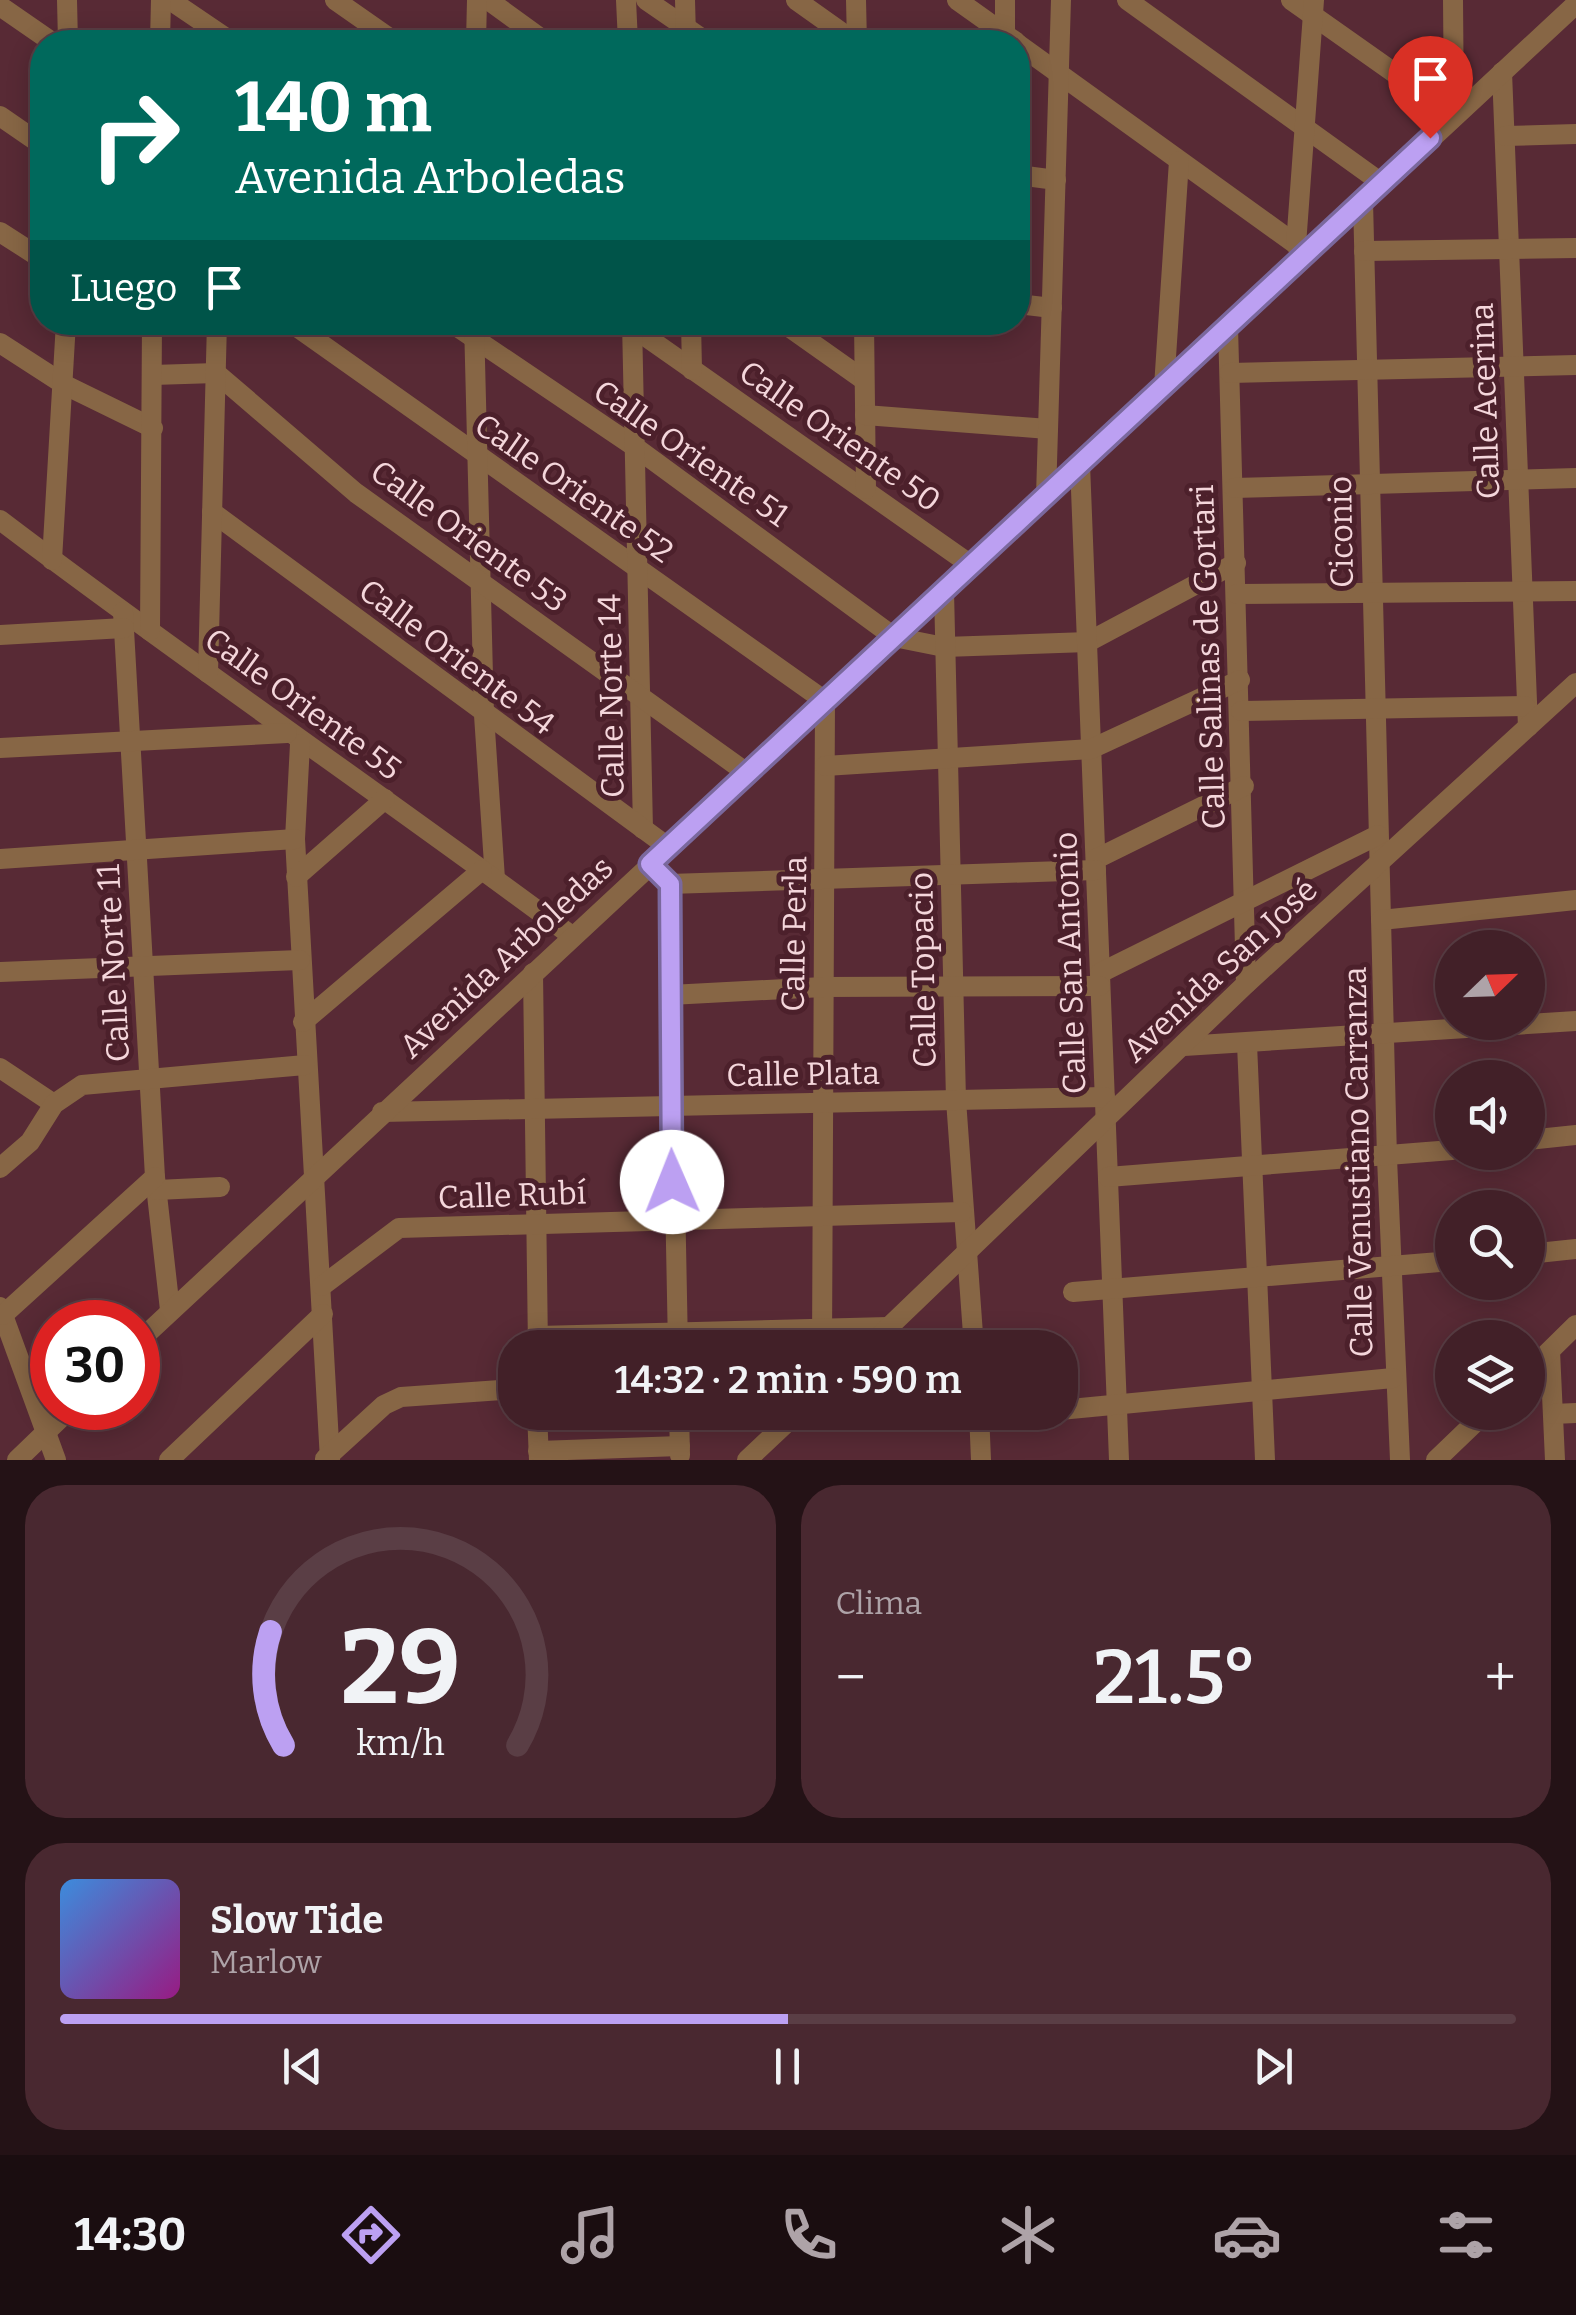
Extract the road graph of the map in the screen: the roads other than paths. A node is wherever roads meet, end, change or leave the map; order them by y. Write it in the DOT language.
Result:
graph roads {
  1 [pos="66,0"];
  2 [pos="162,0"];
  3 [pos="170,0"];
  4 [pos="335,0"];
  5 [pos="476,0"];
  6 [pos="488,0"];
  7 [pos="626,0"];
  8 [pos="646,0"];
  9 [pos="685,0"];
  10 [pos="796,0"];
  11 [pos="856,0"];
  12 [pos="957,0"];
  13 [pos="1005,0"];
  14 [pos="1061,0"];
  15 [pos="1127,0"];
  16 [pos="1292,0"];
  17 [pos="1453,0"];
  18 [pos="1576,4"];
  19 [pos="0,6"];
  20 [pos="1314,8"];
  21 [pos="1567,21"];
  22 [pos="35,30"];
  23 [pos="67,30"];
  24 [pos="161,30"];
  25 [pos="212,30"];
  26 [pos="378,30"];
  27 [pos="476,30"];
  28 [pos="529,30"];
  29 [pos="627,30"];
  30 [pos="680,30"];
  31 [pos="686,30"];
  32 [pos="839,30"];
  33 [pos="856,30"];
  34 [pos="999,30"];
  35 [pos="1011,30"];
  36 [pos="1030,53"];
  37 [pos="1502,72"];
  38 [pos="1059,74"];
  39 [pos="1454,115"];
  40 [pos="0,116"];
  41 [pos="1307,131"];
  42 [pos="1576,134"];
  43 [pos="1505,136"];
  44 [pos="30,137"];
  45 [pos="1180,161"];
  46 [pos="1030,177"];
  47 [pos="1056,180"];
  48 [pos="1383,184"];
  49 [pos="1364,201"];
  50 [pos="0,232"];
  51 [pos="1576,248"];
  52 [pos="1302,249"];
  53 [pos="1509,249"];
  54 [pos="30,251"];
  55 [pos="1364,251"];
  56 [pos="1030,305"];
  57 [pos="1052,308"];
  58 [pos="1228,327"];
  59 [pos="66,335"];
  60 [pos="151,335"];
  61 [pos="217,335"];
  62 [pos="308,335"];
  63 [pos="474,335"];
  64 [pos="480,335"];
  65 [pos="630,335"];
  66 [pos="645,335"];
  67 [pos="691,335"];
  68 [pos="800,335"];
  69 [pos="864,335"];
  70 [pos="0,343"];
  71 [pos="1576,365"];
  72 [pos="1514,366"];
  73 [pos="692,370"];
  74 [pos="1368,370"];
  75 [pos="216,373"];
  76 [pos="1230,373"];
  77 [pos="153,375"];
  78 [pos="864,380"];
  79 [pos="65,384"];
  80 [pos="1164,387"];
  81 [pos="865,415"];
  82 [pos="153,428"];
  83 [pos="1048,429"];
  84 [pos="635,446"];
  85 [pos="478,457"];
  86 [pos="1080,464"];
  87 [pos="1576,478"];
  88 [pos="1518,480"];
  89 [pos="1370,484"];
  90 [pos="1234,488"];
  91 [pos="866,489"];
  92 [pos="1046,496"];
  93 [pos="212,512"];
  94 [pos="0,520"];
  95 [pos="52,560"];
  96 [pos="1236,563"];
  97 [pos="971,565"];
  98 [pos="640,571"];
  99 [pos="480,583"];
  100 [pos="944,591"];
  101 [pos="1522,591"];
  102 [pos="1576,591"];
  103 [pos="1372,593"];
  104 [pos="1237,594"];
  105 [pos="124,620"];
  106 [pos="150,631"];
  107 [pos="0,635"];
  108 [pos="894,637"];
  109 [pos="1088,642"];
  110 [pos="944,647"];
  111 [pos="208,673"];
  112 [pos="1240,680"];
  113 [pos="1576,683"];
  114 [pos="640,694"];
  115 [pos="825,701"];
  116 [pos="1375,709"];
  117 [pos="1241,711"];
  118 [pos="484,716"];
  119 [pos="1527,716"];
  120 [pos="294,738"];
  121 [pos="130,739"];
  122 [pos="0,748"];
  123 [pos="1091,749"];
  124 [pos="948,758"];
  125 [pos="824,766"];
  126 [pos="747,774"];
  127 [pos="1244,786"];
  128 [pos="385,799"];
  129 [pos="643,829"];
  130 [pos="1378,836"];
  131 [pos="295,839"];
  132 [pos="668,847"];
  133 [pos="136,848"];
  134 [pos="0,858"];
  135 [pos="1379,862"];
  136 [pos="650,864"];
  137 [pos="1096,865"];
  138 [pos="488,874"];
  139 [pos="952,875"];
  140 [pos="296,877"];
  141 [pos="825,879"];
  142 [pos="670,884"];
  143 [pos="1576,900"];
  144 [pos="1244,902"];
  145 [pos="1382,920"];
  146 [pos="572,936"];
  147 [pos="300,960"];
  148 [pos="143,965"];
  149 [pos="0,972"];
  150 [pos="533,973"];
  151 [pos="1100,980"];
  152 [pos="1246,984"];
  153 [pos="952,986"];
  154 [pos="823,987"];
  155 [pos="670,995"];
  156 [pos="1576,1021"];
  157 [pos="303,1022"];
  158 [pos="1386,1033"];
  159 [pos="1247,1044"];
  160 [pos="1184,1046"];
  161 [pos="305,1065"];
  162 [pos="0,1068"];
  163 [pos="149,1077"];
  164 [pos="956,1100"];
  165 [pos="823,1103"];
  166 [pos="54,1104"];
  167 [pos="671,1106"];
  168 [pos="1105,1108"];
  169 [pos="382,1112"];
  170 [pos="538,1112"];
  171 [pos="1576,1134"];
  172 [pos="1545,1138"];
  173 [pos="1435,1152"];
  174 [pos="1387,1158"];
  175 [pos="1252,1167"];
  176 [pos="0,1168"];
  177 [pos="316,1176"];
  178 [pos="1108,1176"];
  179 [pos="156,1183"];
  180 [pos="220,1187"];
  181 [pos="962,1212"];
  182 [pos="822,1215"];
  183 [pos="672,1220"];
  184 [pos="536,1226"];
  185 [pos="1576,1249"];
  186 [pos="1545,1252"];
  187 [pos="968,1254"];
  188 [pos="1435,1262"];
  189 [pos="1392,1266"];
  190 [pos="1256,1278"];
  191 [pos="322,1286"];
  192 [pos="1112,1287"];
  193 [pos="1073,1292"];
  194 [pos="170,1310"];
  195 [pos="2,1311"];
  196 [pos="323,1314"];
  197 [pos="160,1320"];
  198 [pos="1576,1326"];
  199 [pos="888,1327"];
  200 [pos="538,1330"];
  201 [pos="677,1330"];
  202 [pos="822,1330"];
  203 [pos="872,1330"];
  204 [pos="885,1330"];
  205 [pos="973,1330"];
  206 [pos="1550,1350"];
  207 [pos="1545,1355"];
  208 [pos="1393,1378"];
  209 [pos="1263,1390"];
  210 [pos="498,1391"];
  211 [pos="1117,1404"];
  212 [pos="1078,1408"];
  213 [pos="1576,1413"];
  214 [pos="1553,1414"];
  215 [pos="538,1430"];
  216 [pos="779,1430"];
  217 [pos="980,1430"];
  218 [pos="46,1432"];
  219 [pos="1465,1432"];
  220 [pos="680,1453"];
  221 [pos="538,1456"];
  222 [pos="328,1458"];
  223 [pos="17,1460"];
  224 [pos="56,1460"];
  225 [pos="169,1460"];
  226 [pos="747,1460"];
  227 [pos="981,1460"];
  228 [pos="1119,1460"];
  229 [pos="1266,1460"];
  230 [pos="1400,1460"];
  231 [pos="1436,1460"];
  232 [pos="1466,1460"];
  233 [pos="1555,1460"];
  1 -- 23 [label="street"];
  2 -- 24 [label="street"];
  3 -- 25 [label="street"];
  4 -- 26 [label="street"];
  5 -- 27 [label="street"];
  6 -- 28 [label="street"];
  7 -- 29 [label="street"];
  8 -- 30 [label="street"];
  9 -- 31 [label="street"];
  10 -- 32 [label="street"];
  11 -- 33 [label="street"];
  12 -- 34 [label="street"];
  13 -- 35 [label="street"];
  14 -- 38 [label="street"];
  15 -- 41 [label="street"];
  16 -- 20 [label="street"];
  17 -- 39 [label="street"];
  18 -- 21 [label="street, Avenida Arboledas"];
  19 -- 22 [label="street"];
  20 -- 39 [label="street"];
  20 -- 41 [label="street"];
  21 -- 37 [label="street, Avenida Arboledas"];
  36 -- 38 [label="street"];
  37 -- 39 [label="street, Avenida Arboledas"];
  37 -- 43 [label="street, Calle Acerina"];
  38 -- 45 [label="street"];
  38 -- 47 [label="street"];
  39 -- 48 [label="street, Avenida Arboledas"];
  40 -- 44 [label="street"];
  41 -- 48 [label="street"];
  41 -- 52 [label="street"];
  42 -- 43 [label="street"];
  43 -- 53 [label="street, Calle Acerina"];
  45 -- 52 [label="street"];
  45 -- 80 [label="street"];
  46 -- 47 [label="street"];
  47 -- 57 [label="street"];
  48 -- 49 [label="street, Avenida Arboledas"];
  49 -- 52 [label="street, Avenida Arboledas"];
  49 -- 55 [label="street, Ciconio"];
  50 -- 54 [label="street"];
  51 -- 53 [label="street"];
  52 -- 58 [label="street, Avenida Arboledas"];
  53 -- 55 [label="street"];
  53 -- 72 [label="street, Calle Acerina"];
  55 -- 74 [label="street, Ciconio"];
  56 -- 57 [label="street"];
  57 -- 83 [label="street"];
  58 -- 76 [label="street, Calle Salinas de Gortari"];
  58 -- 80 [label="street, Avenida Arboledas"];
  59 -- 79 [label="street"];
  60 -- 77 [label="street"];
  61 -- 75 [label="street"];
  62 -- 85 [label="street, Calle Oriente 52"];
  63 -- 85 [label="street"];
  64 -- 84 [label="street, Calle Oriente 51"];
  65 -- 84 [label="street, Calle Norte 14"];
  66 -- 73 [label="street, Calle Oriente 50"];
  67 -- 73 [label="street"];
  68 -- 78 [label="street"];
  69 -- 78 [label="street"];
  70 -- 79 [label="street"];
  71 -- 72 [label="street"];
  72 -- 74 [label="street"];
  72 -- 88 [label="street, Calle Acerina"];
  73 -- 91 [label="street, Calle Oriente 50"];
  74 -- 76 [label="street"];
  74 -- 89 [label="street, Ciconio"];
  75 -- 77 [label="street"];
  75 -- 93 [label="street"];
  75 -- 99 [label="street, Calle Oriente 53"];
  76 -- 90 [label="street, Calle Salinas de Gortari"];
  77 -- 82 [label="street"];
  78 -- 81 [label="street"];
  79 -- 82 [label="street"];
  79 -- 95 [label="street"];
  80 -- 86 [label="street, Avenida Arboledas"];
  81 -- 83 [label="street"];
  81 -- 91 [label="street"];
  82 -- 106 [label="street"];
  83 -- 92 [label="street"];
  84 -- 98 [label="street, Calle Norte 14"];
  84 -- 108 [label="street, Calle Oriente 51"];
  85 -- 98 [label="street, Calle Oriente 52"];
  85 -- 99 [label="street"];
  86 -- 92 [label="street, Avenida Arboledas"];
  86 -- 109 [label="street, Calle San Antonio"];
  87 -- 88 [label="street"];
  88 -- 89 [label="street"];
  88 -- 101 [label="street, Calle Acerina"];
  89 -- 90 [label="street"];
  89 -- 103 [label="street, Ciconio"];
  90 -- 96 [label="street, Calle Salinas de Gortari"];
  91 -- 97 [label="street, Calle Oriente 50"];
  92 -- 97 [label="street, Avenida Arboledas"];
  93 -- 111 [label="street"];
  93 -- 118 [label="street, Calle Oriente 54"];
  94 -- 95 [label="street, Calle Oriente 55"];
  95 -- 105 [label="street, Calle Oriente 55"];
  96 -- 104 [label="street, Calle Salinas de Gortari"];
  96 -- 109 [label="street"];
  97 -- 100 [label="street, Avenida Arboledas"];
  98 -- 114 [label="street, Calle Norte 14"];
  98 -- 115 [label="street, Calle Oriente 52"];
  99 -- 114 [label="street, Calle Oriente 53"];
  99 -- 118 [label="street"];
  100 -- 108 [label="street, Avenida Arboledas"];
  100 -- 110 [label="street, Calle Topacio"];
  101 -- 102 [label="street"];
  101 -- 103 [label="street"];
  101 -- 119 [label="street, Calle Acerina"];
  103 -- 104 [label="street"];
  103 -- 116 [label="street, Ciconio"];
  104 -- 112 [label="street, Calle Salinas de Gortari"];
  105 -- 106 [label="street, Calle Oriente 55"];
  105 -- 107 [label="street"];
  105 -- 121 [label="street, Calle Norte 11"];
  106 -- 111 [label="street, Calle Oriente 55"];
  108 -- 110 [label="street"];
  108 -- 115 [label="street, Avenida Arboledas"];
  109 -- 110 [label="street"];
  109 -- 123 [label="street, Calle San Antonio"];
  110 -- 124 [label="street, Calle Topacio"];
  111 -- 120 [label="street, Calle Oriente 55"];
  112 -- 117 [label="street, Calle Salinas de Gortari"];
  112 -- 123 [label="street"];
  113 -- 119 [label="street, Avenida San José"];
  114 -- 126 [label="street, Calle Oriente 53"];
  114 -- 129 [label="street, Calle Norte 14"];
  115 -- 125 [label="street, Calle Perla"];
  115 -- 126 [label="street, Avenida Arboledas"];
  116 -- 117 [label="street"];
  116 -- 119 [label="street"];
  116 -- 130 [label="street, Ciconio"];
  117 -- 127 [label="street, Calle Salinas de Gortari"];
  118 -- 129 [label="street, Calle Oriente 54"];
  118 -- 138 [label="street"];
  119 -- 135 [label="street, Avenida San José"];
  120 -- 121 [label="street"];
  120 -- 128 [label="street, Calle Oriente 55"];
  120 -- 131 [label="street"];
  121 -- 122 [label="street"];
  121 -- 133 [label="street, Calle Norte 11"];
  123 -- 124 [label="street"];
  123 -- 137 [label="street, Calle San Antonio"];
  124 -- 125 [label="street"];
  124 -- 139 [label="street, Calle Topacio"];
  125 -- 141 [label="street, Calle Perla"];
  126 -- 132 [label="street, Avenida Arboledas"];
  127 -- 137 [label="street"];
  127 -- 144 [label="street, Calle Salinas de Gortari"];
  128 -- 138 [label="street, Calle Oriente 55"];
  128 -- 140 [label="street"];
  129 -- 132 [label="street, Calle Oriente 54"];
  130 -- 135 [label="street, Ciconio"];
  130 -- 144 [label="street"];
  131 -- 133 [label="street"];
  131 -- 140 [label="street"];
  132 -- 136 [label="street, Avenida Arboledas"];
  133 -- 134 [label="street"];
  133 -- 148 [label="street, Calle Norte 11"];
  135 -- 145 [label="street, Calle Venustiano Carranza"];
  135 -- 152 [label="street, Avenida San José"];
  136 -- 142 [label="street"];
  136 -- 146 [label="street, Avenida Arboledas"];
  137 -- 139 [label="street"];
  137 -- 151 [label="street, Calle San Antonio"];
  138 -- 146 [label="street, Calle Oriente 55"];
  138 -- 157 [label="street"];
  139 -- 141 [label="street"];
  139 -- 153 [label="street, Calle Topacio"];
  140 -- 147 [label="street"];
  141 -- 142 [label="street"];
  141 -- 154 [label="street, Calle Perla"];
  142 -- 155 [label="street"];
  143 -- 145 [label="street"];
  144 -- 151 [label="street"];
  144 -- 152 [label="street, Calle Salinas de Gortari"];
  145 -- 158 [label="street, Calle Venustiano Carranza"];
  146 -- 150 [label="street, Avenida Arboledas"];
  147 -- 148 [label="street"];
  147 -- 157 [label="street"];
  148 -- 149 [label="street"];
  148 -- 163 [label="street, Calle Norte 11"];
  150 -- 169 [label="street, Avenida Arboledas"];
  150 -- 170 [label="street"];
  151 -- 153 [label="street"];
  151 -- 168 [label="street, Calle San Antonio"];
  152 -- 160 [label="street, Avenida San José"];
  153 -- 154 [label="street"];
  153 -- 164 [label="street, Calle Topacio"];
  154 -- 155 [label="street"];
  154 -- 165 [label="street, Calle Perla"];
  155 -- 167 [label="street"];
  156 -- 158 [label="street"];
  157 -- 161 [label="street"];
  158 -- 159 [label="street"];
  158 -- 174 [label="street, Calle Venustiano Carranza"];
  159 -- 160 [label="street"];
  159 -- 175 [label="street"];
  160 -- 168 [label="street, Avenida San José"];
  161 -- 163 [label="street"];
  161 -- 177 [label="street"];
  162 -- 166 [label="street"];
  163 -- 166 [label="street"];
  163 -- 179 [label="street, Calle Norte 11"];
  164 -- 165 [label="street, Calle Plata"];
  164 -- 168 [label="street, Calle Plata"];
  164 -- 181 [label="street, Calle Topacio"];
  165 -- 167 [label="street, Calle Plata"];
  165 -- 182 [label="street, Calle Perla"];
  166 -- 176 [label="street"];
  167 -- 170 [label="street, Calle Plata"];
  167 -- 183 [label="street"];
  168 -- 178 [label="street, Calle San Antonio"];
  168 -- 187 [label="street, Avenida San José"];
  169 -- 170 [label="street, Calle Plata"];
  169 -- 177 [label="street, Avenida Arboledas"];
  170 -- 184 [label="street"];
  171 -- 172 [label="street"];
  173 -- 174 [label="street"];
  174 -- 175 [label="street"];
  174 -- 189 [label="street, Calle Venustiano Carranza"];
  175 -- 178 [label="street"];
  175 -- 190 [label="street"];
  177 -- 191 [label="street"];
  177 -- 194 [label="street, Avenida Arboledas"];
  178 -- 192 [label="street, Calle San Antonio"];
  179 -- 180 [label="street"];
  179 -- 194 [label="street, Calle Norte 11"];
  179 -- 195 [label="street"];
  181 -- 182 [label="street, Calle Rubí"];
  181 -- 187 [label="street, Calle Topacio"];
  182 -- 183 [label="street, Calle Rubí"];
  182 -- 202 [label="street, Calle Perla"];
  183 -- 184 [label="street, Calle Rubí"];
  183 -- 201 [label="street"];
  184 -- 191 [label="street, Calle Rubí"];
  184 -- 200 [label="street"];
  185 -- 186 [label="street"];
  187 -- 199 [label="street, Avenida San José"];
  187 -- 205 [label="street, Calle Topacio"];
  188 -- 189 [label="street"];
  189 -- 190 [label="street"];
  189 -- 208 [label="street, Calle Venustiano Carranza"];
  190 -- 192 [label="street"];
  190 -- 209 [label="street"];
  191 -- 196 [label="street"];
  192 -- 193 [label="street"];
  192 -- 211 [label="street, Calle San Antonio"];
  194 -- 197 [label="street, Avenida Arboledas"];
  195 -- 218 [label="street"];
  196 -- 222 [label="street"];
  196 -- 225 [label="street"];
  198 -- 206 [label="street"];
  199 -- 203 [label="street"];
  199 -- 204 [label="street, Avenida San José"];
  206 -- 207 [label="street"];
  206 -- 214 [label="street"];
  208 -- 209 [label="street"];
  208 -- 230 [label="street, Calle Venustiano Carranza"];
  209 -- 211 [label="street"];
  209 -- 229 [label="street"];
  210 -- 222 [label="street"];
  211 -- 212 [label="street"];
  211 -- 228 [label="street, Calle San Antonio"];
  213 -- 214 [label="street"];
  214 -- 233 [label="street"];
  215 -- 221 [label="street"];
  216 -- 226 [label="street"];
  217 -- 227 [label="street"];
  218 -- 223 [label="street"];
  218 -- 224 [label="street"];
  219 -- 231 [label="street"];
  219 -- 232 [label="street"];
  220 -- 221 [label="street"];
}
